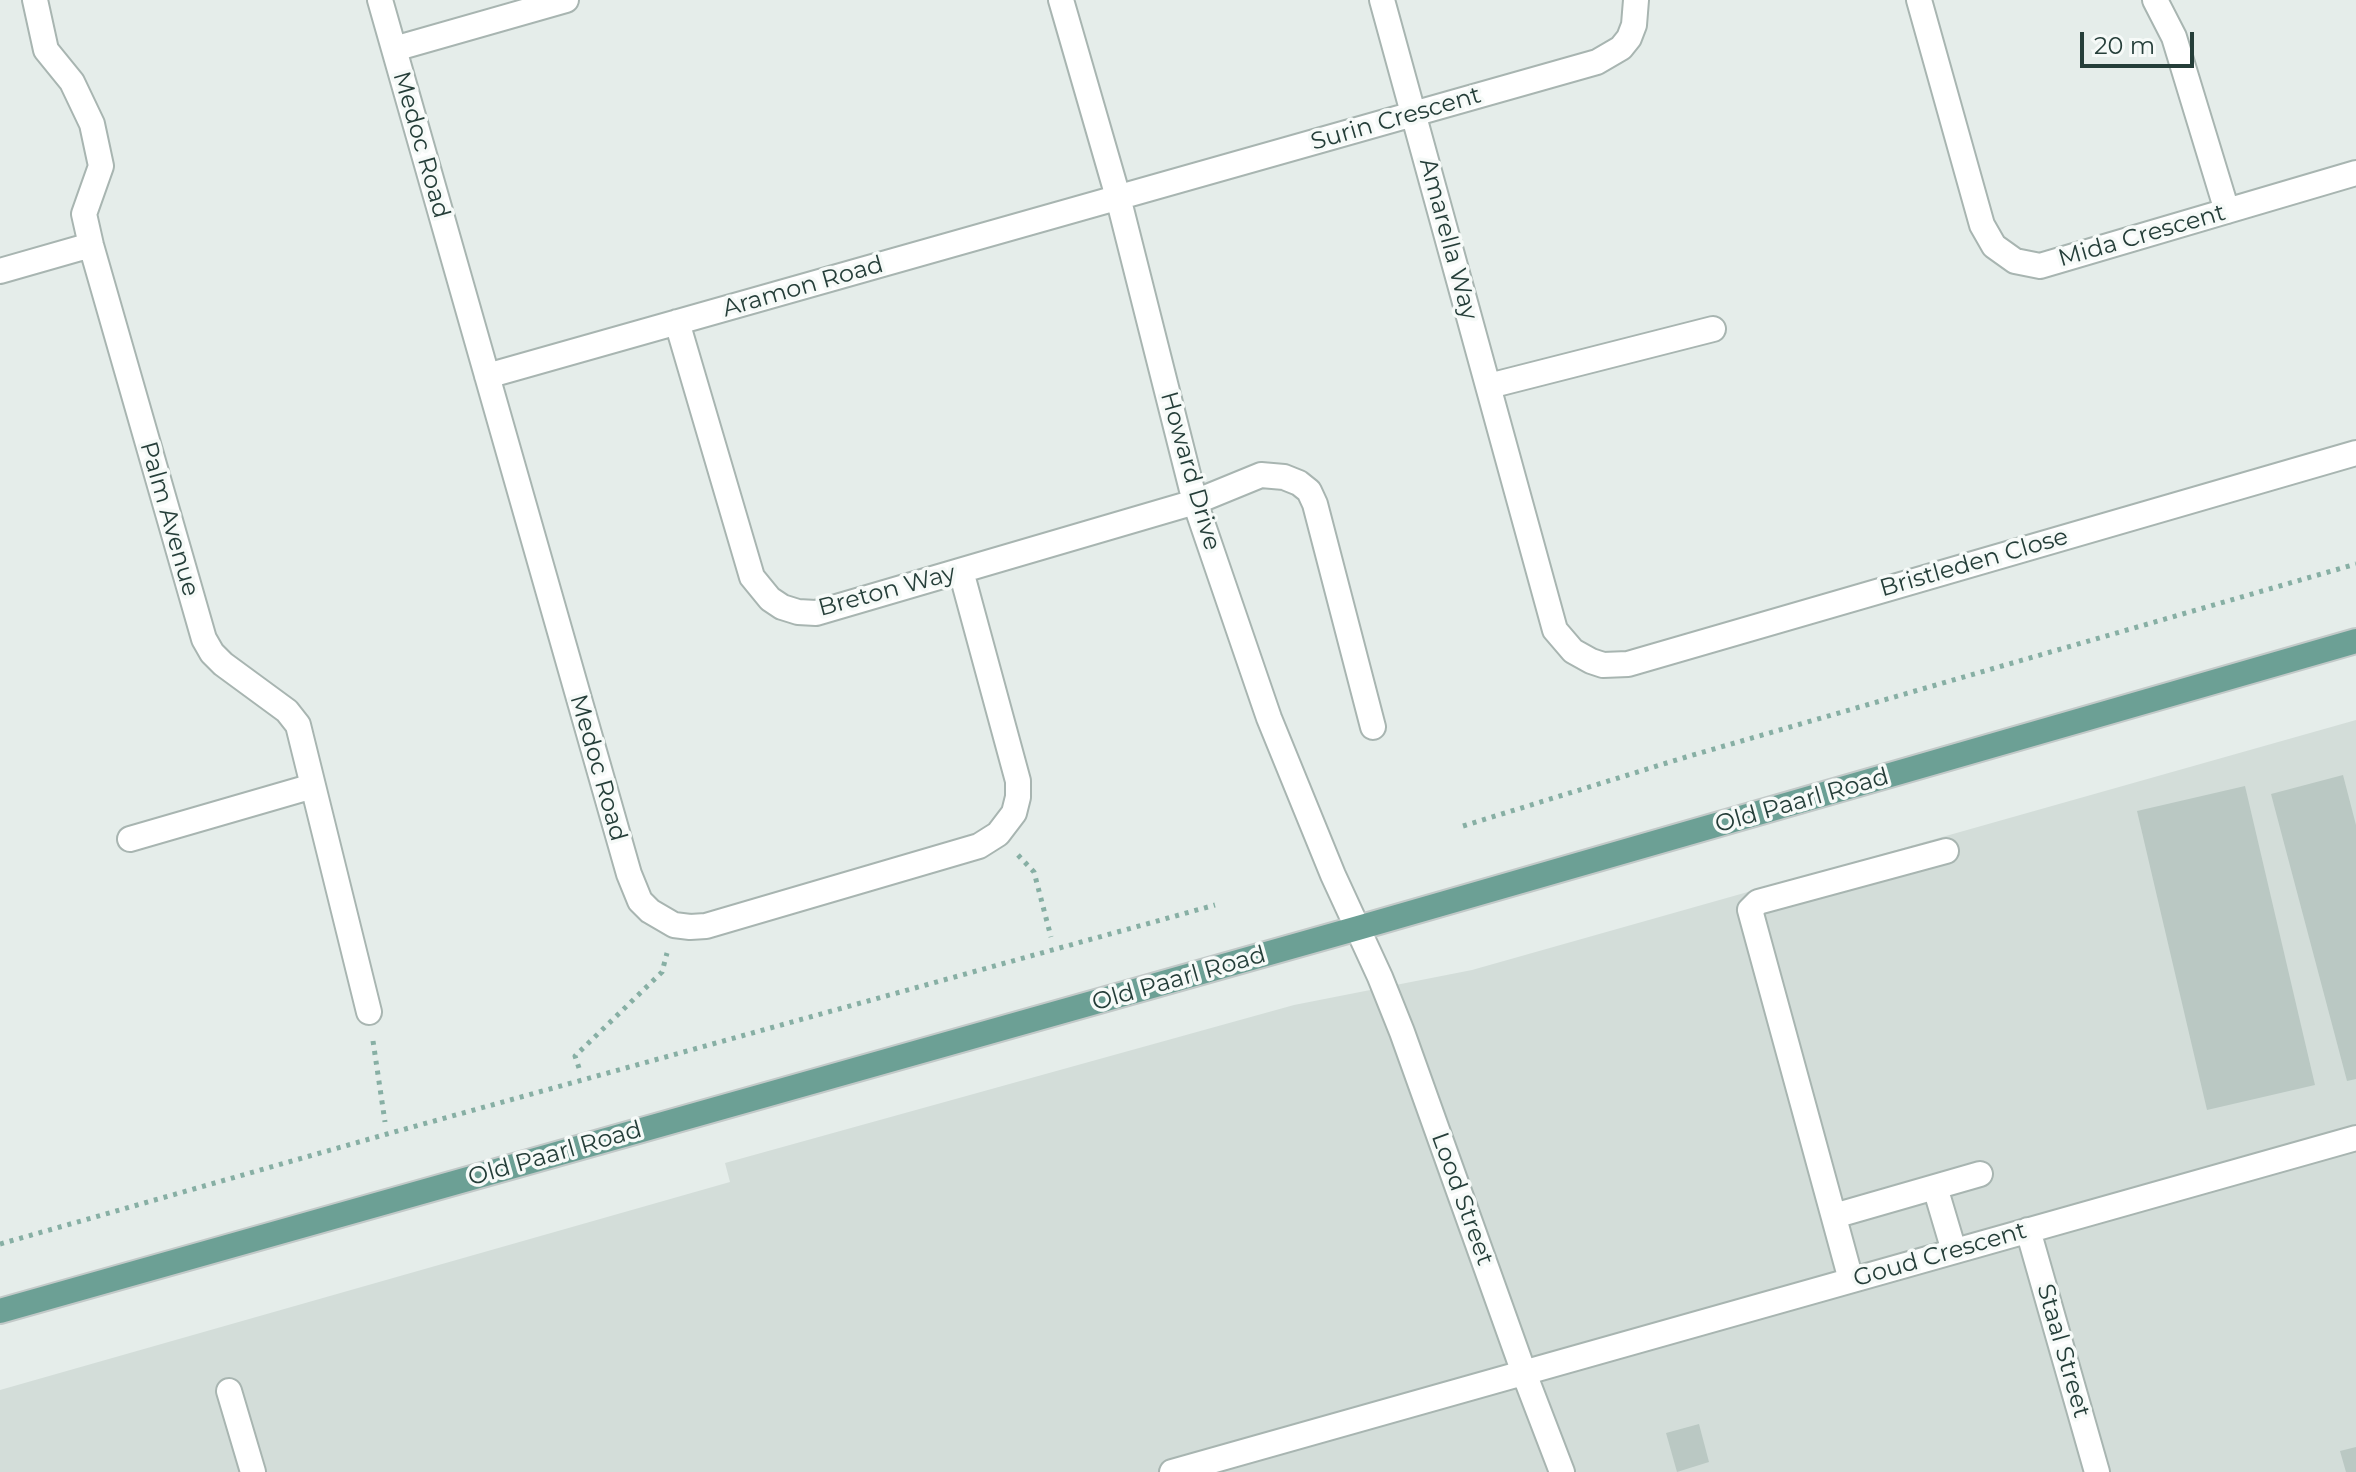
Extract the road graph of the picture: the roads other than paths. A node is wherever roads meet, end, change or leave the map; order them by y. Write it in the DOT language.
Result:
graph roads {
  1 [pos="35,0"];
  2 [pos="380,0"];
  3 [pos="566,0"];
  4 [pos="1061,0"];
  5 [pos="1382,0"];
  6 [pos="1636,0"];
  7 [pos="1919,0"];
  8 [pos="2155,0"];
  9 [pos="394,49"];
  10 [pos="1414,114"];
  11 [pos="2356,173"];
  12 [pos="1118,197"];
  13 [pos="2227,211"];
  14 [pos="91,245"];
  15 [pos="0,271"];
  16 [pos="677,322"];
  17 [pos="1713,329"];
  18 [pos="487,376"];
  19 [pos="1489,386"];
  20 [pos="2356,453"];
  21 [pos="1195,502"];
  22 [pos="961,571"];
  23 [pos="2356,641"];
  24 [pos="1591,661"];
  25 [pos="1373,727"];
  26 [pos="313,786"];
  27 [pos="130,839"];
  28 [pos="1946,851"];
  29 [pos="1358,928"];
  30 [pos="369,1012"];
  31 [pos="2356,1138"];
  32 [pos="1980,1174"];
  33 [pos="1935,1187"];
  34 [pos="1834,1216"];
  35 [pos="2028,1230"];
  36 [pos="1954,1251"];
  37 [pos="1851,1280"];
  38 [pos="0,1311"];
  39 [pos="1524,1373"];
  40 [pos="229,1391"];
  41 [pos="253,1472"];
  42 [pos="1172,1472"];
  43 [pos="1562,1472"];
  44 [pos="2097,1472"];
  1 -- 14 [label="street, Palm Avenue"];
  2 -- 9 [label="street, Medoc Road"];
  3 -- 9 [label="street"];
  4 -- 12 [label="street, Howard Drive"];
  5 -- 10 [label="street, Amarella Way"];
  6 -- 10 [label="street, Surin Crescent"];
  7 -- 13 [label="street, Mida Crescent"];
  8 -- 13 [label="street"];
  9 -- 18 [label="street, Medoc Road"];
  10 -- 12 [label="street, Surin Crescent"];
  10 -- 19 [label="street, Amarella Way"];
  11 -- 13 [label="street, Mida Crescent"];
  12 -- 16 [label="street, Aramon Road"];
  12 -- 21 [label="street, Howard Drive"];
  14 -- 15 [label="street"];
  14 -- 26 [label="street, Palm Avenue"];
  16 -- 18 [label="street, Aramon Road"];
  16 -- 22 [label="street, Breton Way"];
  17 -- 19 [label="street"];
  18 -- 22 [label="street, Medoc Road"];
  19 -- 24 [label="street, Amarella Way"];
  20 -- 24 [label="street, Bristleden Close"];
  21 -- 22 [label="street, Breton Way"];
  21 -- 25 [label="street, Breton Way"];
  21 -- 29 [label="street, Howard Drive"];
  23 -- 29 [label="main road, Old Paarl Road"];
  26 -- 27 [label="street"];
  26 -- 30 [label="street, Palm Avenue"];
  28 -- 34 [label="street"];
  29 -- 38 [label="main road, Old Paarl Road"];
  29 -- 39 [label="street, Lood Street"];
  31 -- 35 [label="street, Goud Crescent"];
  32 -- 33 [label="street"];
  33 -- 34 [label="street"];
  33 -- 36 [label="street"];
  34 -- 37 [label="street"];
  35 -- 36 [label="street, Goud Crescent"];
  35 -- 44 [label="street, Staal Street"];
  36 -- 37 [label="street, Goud Crescent"];
  37 -- 39 [label="street, Goud Crescent"];
  39 -- 42 [label="street, Goud Crescent"];
  39 -- 43 [label="street, Lood Street"];
  40 -- 41 [label="street"];
}
